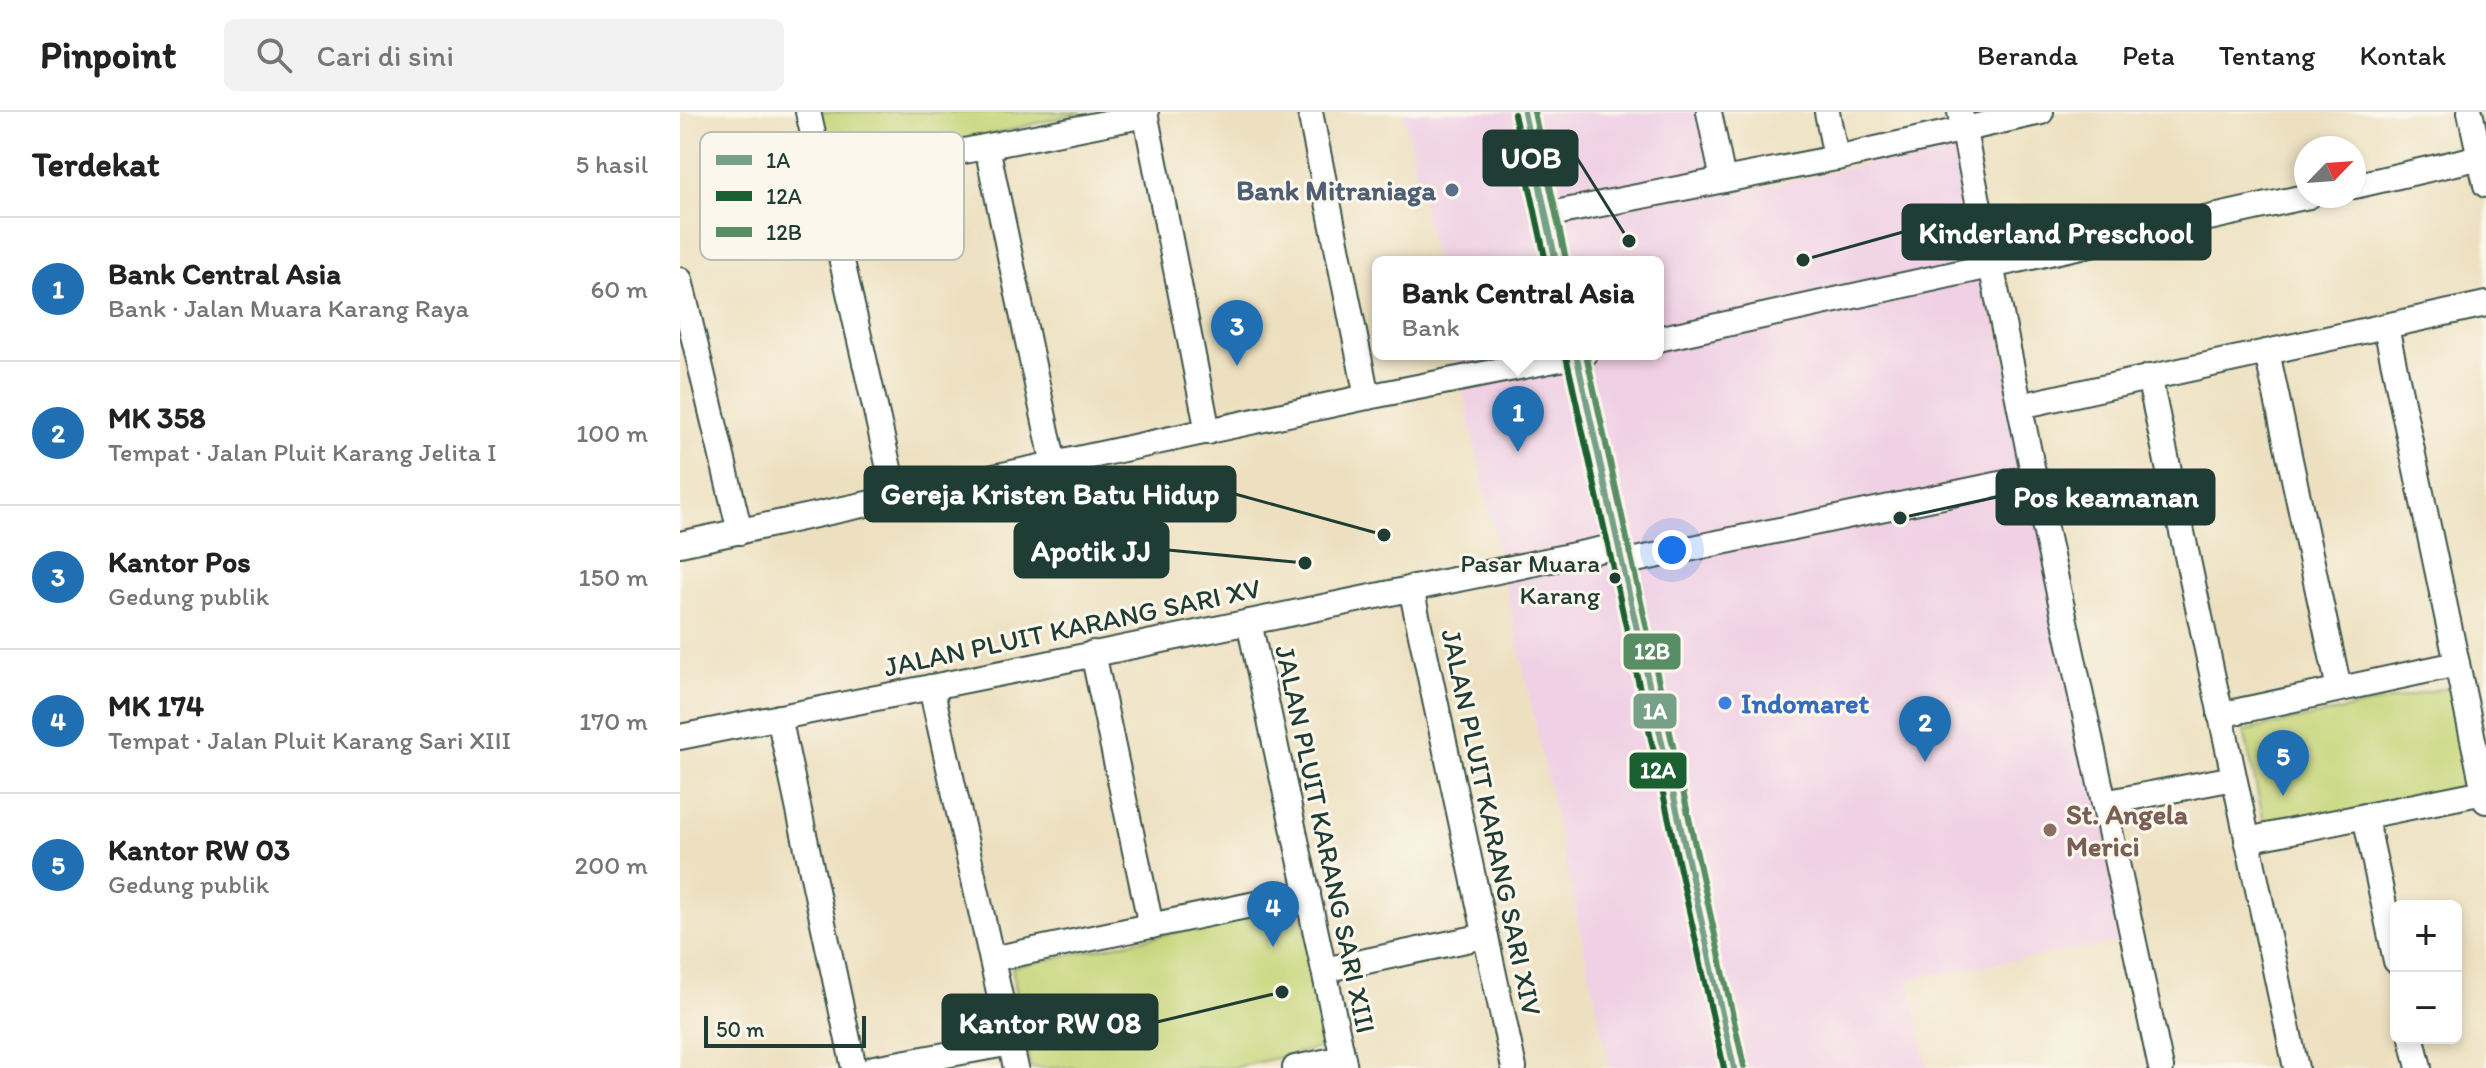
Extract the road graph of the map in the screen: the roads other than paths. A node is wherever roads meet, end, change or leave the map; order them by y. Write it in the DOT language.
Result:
graph roads {
  1 [pos="808,112"];
  2 [pos="1310,112"];
  3 [pos="1524,112"];
  4 [pos="1709,112"];
  5 [pos="1827,112"];
  6 [pos="2041,112"];
  7 [pos="2470,112"];
  8 [pos="1146,114"];
  9 [pos="1962,121"];
  10 [pos="812,132"];
  11 [pos="987,147"];
  12 [pos="964,151"];
  13 [pos="2483,157"];
  14 [pos="1836,158"];
  15 [pos="1723,180"];
  16 [pos="2366,183"];
  17 [pos="2486,185"];
  18 [pos="2294,199"];
  19 [pos="1545,215"];
  20 [pos="1555,256"];
  21 [pos="841,260"];
  22 [pos="1992,267"];
  23 [pos="680,280"];
  24 [pos="2486,304"];
  25 [pos="2386,327"];
  26 [pos="1664,338"];
  27 [pos="2267,352"];
  28 [pos="1554,360"];
  29 [pos="1580,360"];
  30 [pos="2149,377"];
  31 [pos="1367,397"];
  32 [pos="2020,406"];
  33 [pos="1208,432"];
  34 [pos="1054,465"];
  35 [pos="2034,477"];
  36 [pos="896,499"];
  37 [pos="740,532"];
  38 [pos="680,544"];
  39 [pos="1619,555"];
  40 [pos="1411,588"];
  41 [pos="1249,622"];
  42 [pos="1093,653"];
  43 [pos="2457,664"];
  44 [pos="931,687"];
  45 [pos="2339,689"];
  46 [pos="2220,715"];
  47 [pos="779,717"];
  48 [pos="2478,726"];
  49 [pos="680,737"];
  50 [pos="2234,778"];
  51 [pos="2485,797"];
  52 [pos="2104,803"];
  53 [pos="2365,816"];
  54 [pos="2247,840"];
  55 [pos="1308,893"];
  56 [pos="1151,926"];
  57 [pos="2390,933"];
  58 [pos="1485,936"];
  59 [pos="992,959"];
  60 [pos="1324,970"];
  61 [pos="1011,1043"];
  62 [pos="2413,1044"];
  63 [pos="1344,1063"];
  64 [pos="854,1068"];
  65 [pos="874,1068"];
  66 [pos="1016,1068"];
  67 [pos="1295,1068"];
  68 [pos="1514,1068"];
  69 [pos="1734,1068"];
  70 [pos="2161,1068"];
  71 [pos="2296,1068"];
  72 [pos="2419,1068"];
  1 -- 10 [label="street"];
  2 -- 31 [label="street"];
  3 -- 19 [label="street"];
  4 -- 15 [label="street"];
  5 -- 14 [label="street"];
  6 -- 9 [label="street"];
  7 -- 13 [label="street"];
  8 -- 11 [label="street"];
  8 -- 33 [label="street"];
  9 -- 14 [label="street"];
  9 -- 22 [label="street"];
  11 -- 12 [label="street"];
  11 -- 34 [label="street"];
  13 -- 16 [label="street"];
  13 -- 17 [label="street"];
  14 -- 15 [label="street"];
  15 -- 19 [label="street"];
  18 -- 22 [label="street"];
  19 -- 20 [label="street"];
  21 -- 36 [label="street"];
  22 -- 26 [label="street"];
  22 -- 32 [label="street"];
  23 -- 37 [label="street"];
  24 -- 25 [label="street"];
  25 -- 27 [label="street"];
  25 -- 43 [label="street"];
  27 -- 30 [label="street"];
  27 -- 45 [label="street"];
  28 -- 31 [label="street"];
  29 -- 39 [label="street"];
  30 -- 32 [label="street"];
  30 -- 46 [label="street"];
  31 -- 33 [label="street"];
  32 -- 35 [label="street"];
  33 -- 34 [label="street"];
  34 -- 36 [label="street"];
  35 -- 39 [label="street, JALAN PLUIT KARANG SARI XV"];
  35 -- 52 [label="street"];
  36 -- 37 [label="street"];
  37 -- 38 [label="street"];
  39 -- 40 [label="street, JALAN PLUIT KARANG SARI XV"];
  39 -- 69 [label="street"];
  40 -- 41 [label="street, JALAN PLUIT KARANG SARI XV"];
  40 -- 58 [label="street, JALAN PLUIT KARANG SARI XIV"];
  41 -- 42 [label="street, JALAN PLUIT KARANG SARI XV"];
  41 -- 55 [label="street, JALAN PLUIT KARANG SARI XIII"];
  42 -- 44 [label="street, JALAN PLUIT KARANG SARI XV"];
  42 -- 56 [label="street"];
  43 -- 45 [label="street"];
  43 -- 48 [label="street"];
  44 -- 47 [label="street, JALAN PLUIT KARANG SARI XV"];
  44 -- 59 [label="street"];
  45 -- 46 [label="street"];
  46 -- 50 [label="street"];
  47 -- 49 [label="street, JALAN PLUIT KARANG SARI XV"];
  47 -- 64 [label="street"];
  48 -- 51 [label="street"];
  50 -- 52 [label="street"];
  50 -- 54 [label="street"];
  51 -- 53 [label="street"];
  52 -- 70 [label="street"];
  53 -- 54 [label="street"];
  53 -- 57 [label="street"];
  54 -- 71 [label="street"];
  55 -- 56 [label="street"];
  55 -- 60 [label="street, JALAN PLUIT KARANG SARI XIII"];
  56 -- 59 [label="street"];
  58 -- 60 [label="street"];
  58 -- 68 [label="street, JALAN PLUIT KARANG SARI XIV"];
  59 -- 61 [label="street"];
  60 -- 63 [label="street, JALAN PLUIT KARANG SARI XIII"];
  61 -- 65 [label="street"];
  61 -- 66 [label="street"];
  62 -- 72 [label="street"];
  63 -- 67 [label="street"];
}
